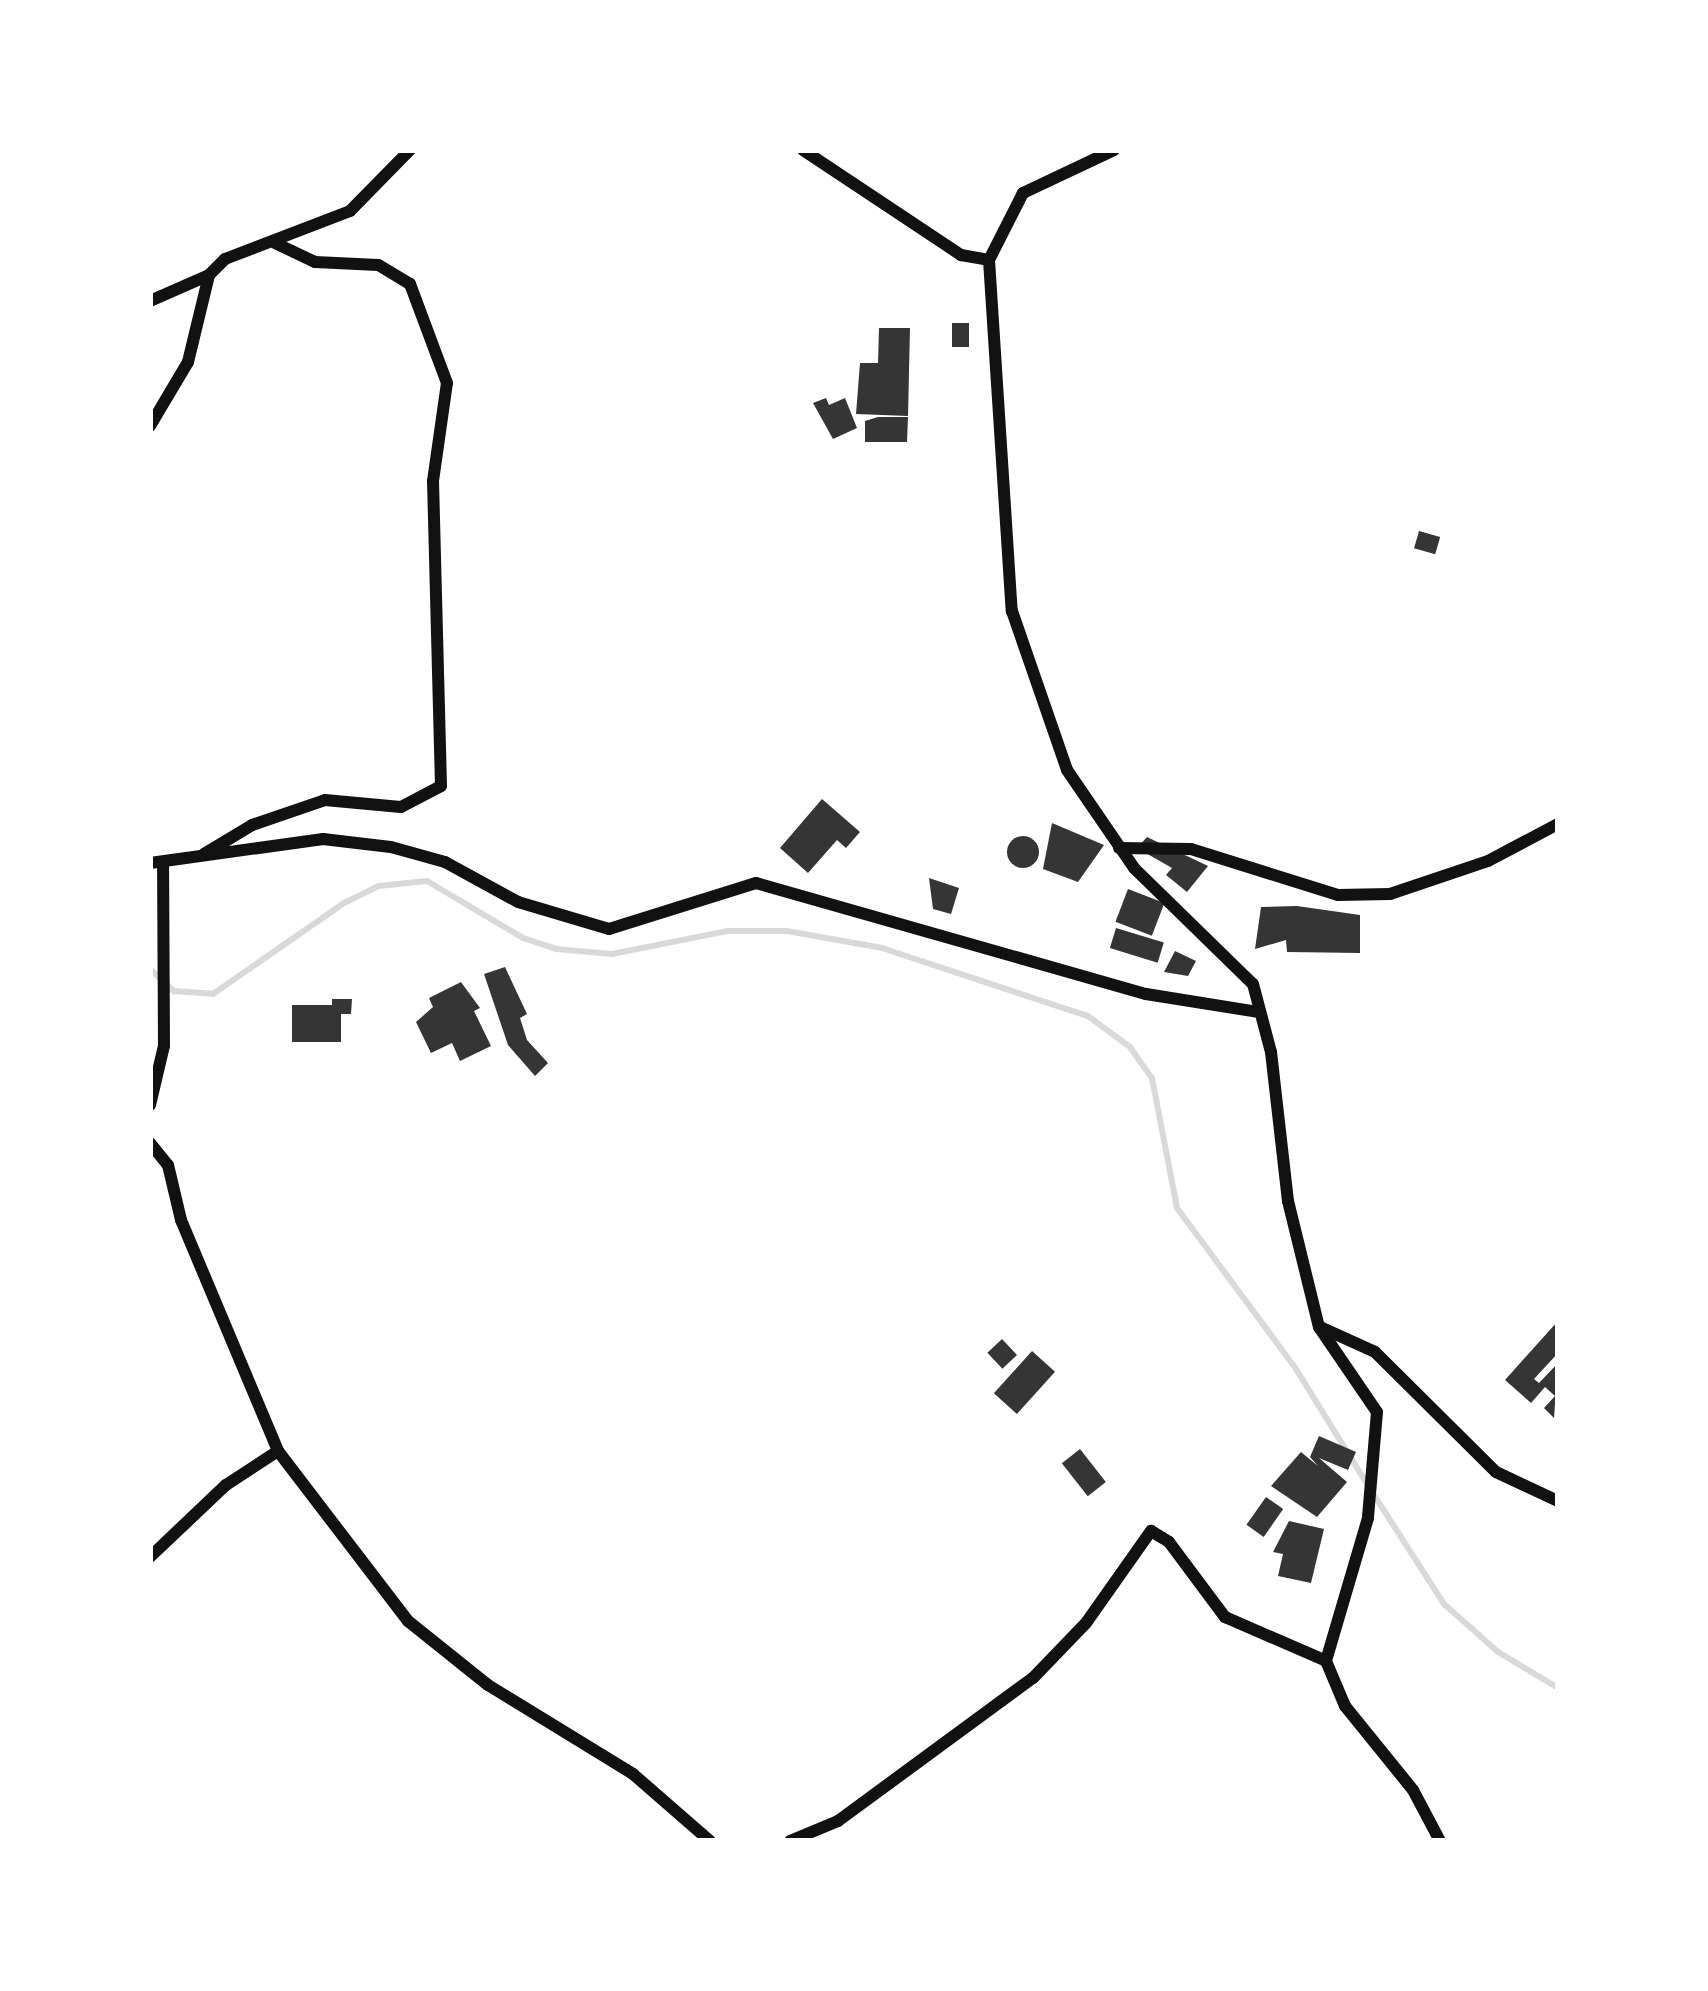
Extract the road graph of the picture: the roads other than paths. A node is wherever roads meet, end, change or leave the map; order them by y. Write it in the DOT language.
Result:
graph roads {
  1 [pos="410,150"];
  2 [pos="803,150"];
  3 [pos="1114,150"];
  4 [pos="274,243"];
  5 [pos="989,260"];
  6 [pos="209,274"];
  7 [pos="150,301"];
  8 [pos="150,426"];
  9 [pos="1558,824"];
  10 [pos="1119,848"];
  11 [pos="198,859"];
  12 [pos="156,864"];
  13 [pos="1258,1012"];
  14 [pos="150,1105"];
  15 [pos="150,1143"];
  16 [pos="1318,1327"];
  17 [pos="278,1451"];
  18 [pos="1558,1501"];
  19 [pos="150,1557"];
  20 [pos="1326,1661"];
  21 [pos="710,1841"];
  22 [pos="790,1841"];
  23 [pos="1440,1841"];
  1 -- 4 [label="street"];
  2 -- 5 [label="street"];
  3 -- 5 [label="street"];
  4 -- 6 [label="street"];
  4 -- 11 [label="street"];
  5 -- 10 [label="street"];
  6 -- 7 [label="street"];
  6 -- 8 [label="street"];
  9 -- 10 [label="street"];
  10 -- 13 [label="street"];
  11 -- 12 [label="street"];
  11 -- 13 [label="street"];
  12 -- 14 [label="street"];
  13 -- 16 [label="street"];
  15 -- 17 [label="street"];
  16 -- 18 [label="street"];
  16 -- 20 [label="street"];
  17 -- 19 [label="street"];
  17 -- 21 [label="street"];
  20 -- 22 [label="street"];
  20 -- 23 [label="street"];
}
